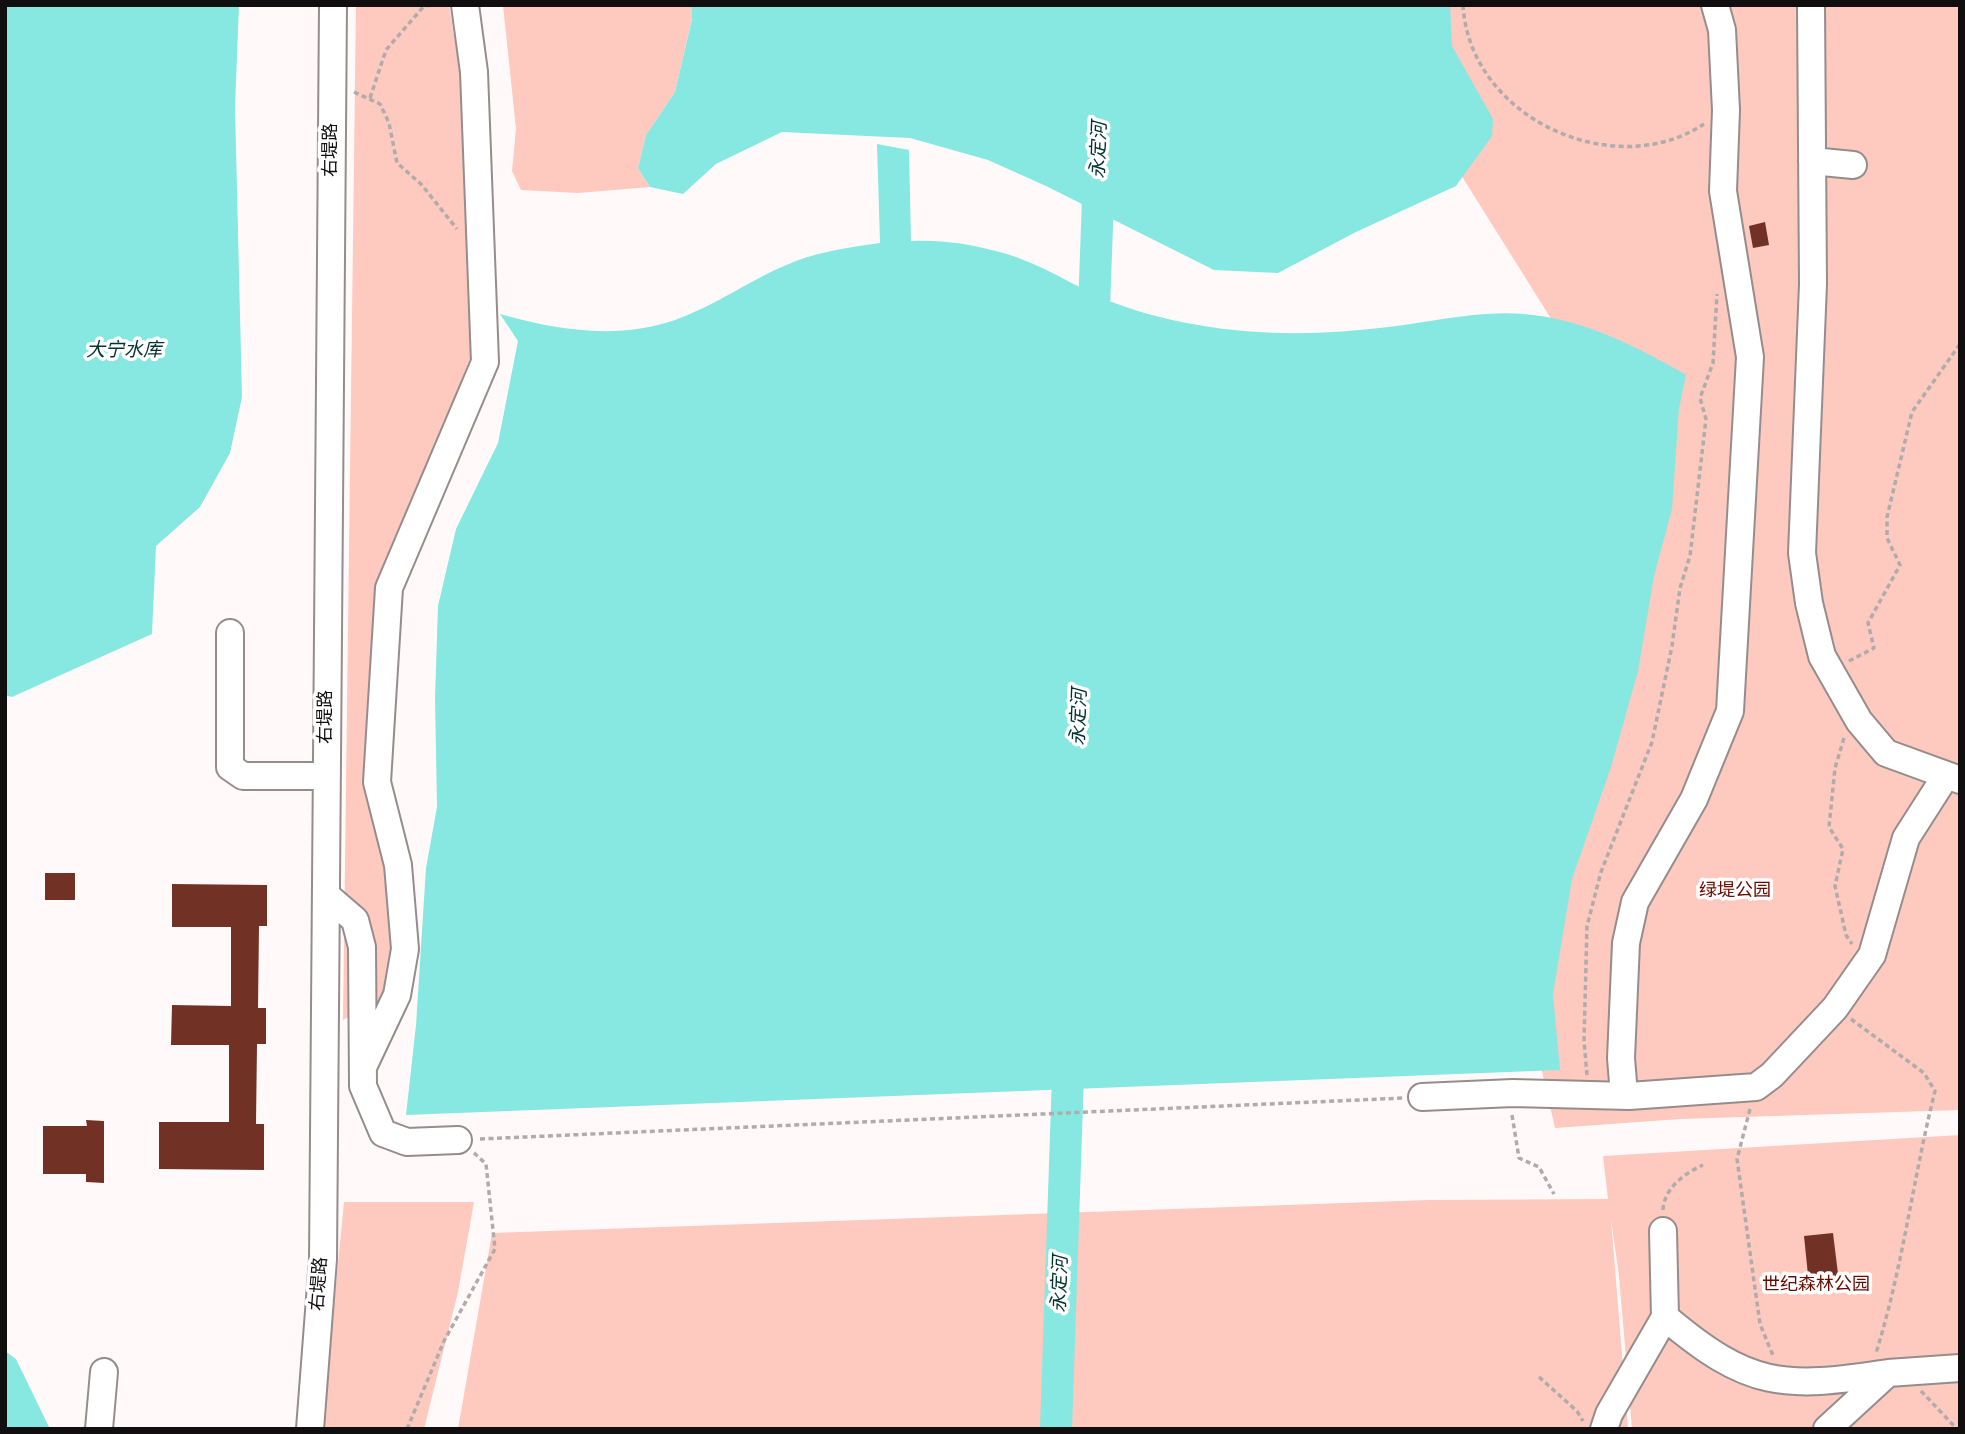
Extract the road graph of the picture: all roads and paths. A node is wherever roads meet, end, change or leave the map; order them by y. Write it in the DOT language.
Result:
graph roads {
  1 [pos="333,5"];
  2 [pos="433,5"];
  3 [pos="465,5"];
  4 [pos="1463,5"];
  5 [pos="1715,5"];
  6 [pos="1811,5"];
  7 [pos="333,90"];
  8 [pos="370,98"];
  9 [pos="1726,110"];
  10 [pos="1812,161"];
  11 [pos="1853,165"];
  12 [pos="479,243"];
  13 [pos="1718,285"];
  14 [pos="1960,344"];
  15 [pos="230,633"];
  16 [pos="1829,667"];
  17 [pos="1852,709"];
  18 [pos="327,776"];
  19 [pos="1953,778"];
  20 [pos="326,895"];
  21 [pos="1866,964"];
  22 [pos="1835,1007"];
  23 [pos="366,1050"];
  24 [pos="1756,1087"];
  25 [pos="1513,1093"];
  26 [pos="1589,1095"];
  27 [pos="1624,1095"];
  28 [pos="1422,1097"];
  29 [pos="458,1140"];
  30 [pos="1703,1165"];
  31 [pos="1554,1194"];
  32 [pos="1663,1231"];
  33 [pos="1665,1317"];
  34 [pos="1960,1368"];
  35 [pos="104,1372"];
  36 [pos="1886,1374"];
  37 [pos="1539,1377"];
  38 [pos="1783,1381"];
  39 [pos="99,1429"];
  40 [pos="310,1429"];
  41 [pos="407,1429"];
  42 [pos="1588,1429"];
  43 [pos="1604,1429"];
  44 [pos="1827,1429"];
  45 [pos="1957,1429"];
  1 -- 7 [label="street, 右堤路"];
  2 -- 8 [label="path"];
  3 -- 12 [label="street"];
  4 -- 9 [label="path"];
  5 -- 9 [label="street"];
  6 -- 10 [label="street"];
  7 -- 8 [label="path"];
  7 -- 18 [label="street, 右堤路"];
  8 -- 12 [label="path"];
  9 -- 27 [label="street"];
  10 -- 11 [label="street"];
  10 -- 16 [label="street"];
  12 -- 23 [label="street"];
  13 -- 26 [label="path"];
  14 -- 16 [label="path"];
  15 -- 18 [label="street"];
  16 -- 17 [label="street"];
  17 -- 19 [label="street"];
  17 -- 21 [label="path"];
  18 -- 20 [label="street, 右堤路"];
  19 -- 21 [label="street"];
  20 -- 23 [label="street"];
  20 -- 40 [label="street, 右堤路"];
  21 -- 22 [label="street"];
  22 -- 24 [label="street"];
  22 -- 36 [label="path"];
  23 -- 29 [label="street"];
  24 -- 27 [label="street"];
  24 -- 38 [label="path"];
  25 -- 26 [label="street"];
  25 -- 28 [label="street"];
  25 -- 31 [label="path"];
  26 -- 27 [label="street"];
  28 -- 29 [label="path"];
  29 -- 41 [label="path"];
  30 -- 32 [label="path"];
  32 -- 33 [label="street"];
  33 -- 38 [label="street"];
  33 -- 43 [label="street"];
  34 -- 36 [label="street"];
  35 -- 39 [label="street"];
  36 -- 38 [label="street"];
  36 -- 44 [label="street"];
  36 -- 45 [label="path"];
  37 -- 42 [label="path"];
}
